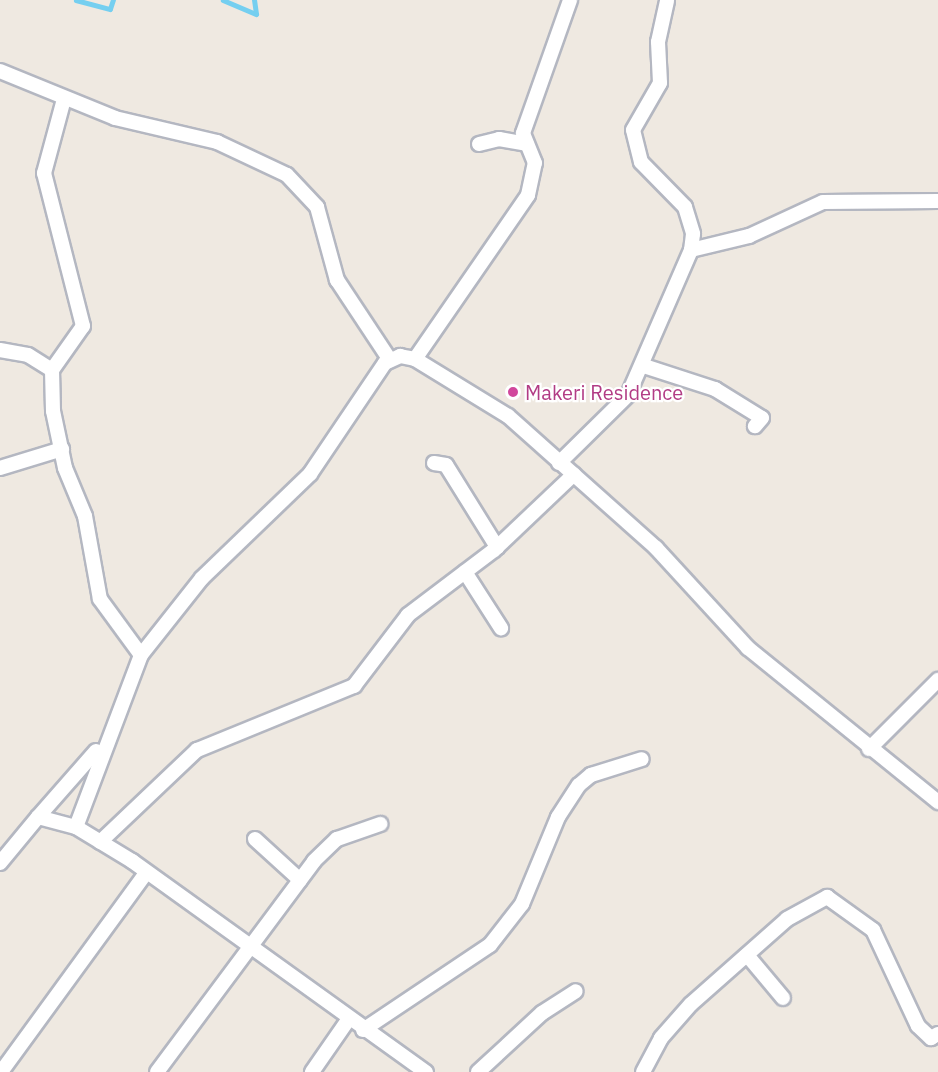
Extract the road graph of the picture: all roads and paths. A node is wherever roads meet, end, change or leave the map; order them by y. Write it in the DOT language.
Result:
graph roads {
  1 [pos="570,0"];
  2 [pos="667,1"];
  3 [pos="0,71"];
  4 [pos="64,99"];
  5 [pos="479,144"];
  6 [pos="527,144"];
  7 [pos="938,201"];
  8 [pos="691,250"];
  9 [pos="0,350"];
  10 [pos="415,359"];
  11 [pos="390,360"];
  12 [pos="644,366"];
  13 [pos="52,370"];
  14 [pos="755,426"];
  15 [pos="62,448"];
  16 [pos="434,463"];
  17 [pos="560,463"];
  18 [pos="0,468"];
  19 [pos="574,474"];
  20 [pos="497,547"];
  21 [pos="465,572"];
  22 [pos="501,628"];
  23 [pos="141,656"];
  24 [pos="938,680"];
  25 [pos="107,736"];
  26 [pos="869,749"];
  27 [pos="642,759"];
  28 [pos="938,802"];
  29 [pos="38,817"];
  30 [pos="380,824"];
  31 [pos="76,827"];
  32 [pos="255,839"];
  33 [pos="100,842"];
  34 [pos="0,863"];
  35 [pos="146,873"];
  36 [pos="300,880"];
  37 [pos="250,948"];
  38 [pos="747,955"];
  39 [pos="576,991"];
  40 [pos="783,998"];
  41 [pos="348,1020"];
  42 [pos="363,1030"];
  43 [pos="938,1034"];
  44 [pos="1,1072"];
  45 [pos="157,1072"];
  46 [pos="312,1072"];
  47 [pos="426,1072"];
  48 [pos="478,1072"];
  49 [pos="643,1072"];
  1 -- 6 [label="street"];
  2 -- 8 [label="street"];
  3 -- 4 [label="street"];
  4 -- 11 [label="street"];
  4 -- 13 [label="street"];
  5 -- 6 [label="street"];
  6 -- 10 [label="street"];
  7 -- 8 [label="street"];
  8 -- 12 [label="street"];
  9 -- 13 [label="street"];
  10 -- 11 [label="street"];
  10 -- 17 [label="street"];
  11 -- 23 [label="street"];
  12 -- 14 [label="street"];
  12 -- 17 [label="street"];
  13 -- 15 [label="street"];
  15 -- 18 [label="street"];
  15 -- 23 [label="street"];
  16 -- 20 [label="street"];
  17 -- 19 [label="street"];
  19 -- 20 [label="street"];
  19 -- 26 [label="street"];
  20 -- 21 [label="street"];
  21 -- 22 [label="street"];
  21 -- 33 [label="street"];
  23 -- 25 [label="street"];
  24 -- 26 [label="street"];
  25 -- 29 [label="street"];
  25 -- 31 [label="street"];
  26 -- 28 [label="street"];
  27 -- 42 [label="street"];
  29 -- 31 [label="street"];
  29 -- 34 [label="street"];
  30 -- 36 [label="street"];
  31 -- 33 [label="street"];
  32 -- 36 [label="street"];
  33 -- 35 [label="street"];
  35 -- 37 [label="street"];
  35 -- 44 [label="street"];
  36 -- 37 [label="street"];
  37 -- 41 [label="street"];
  37 -- 45 [label="street"];
  38 -- 40 [label="street"];
  38 -- 43 [label="street"];
  38 -- 49 [label="street"];
  39 -- 48 [label="street"];
  41 -- 42 [label="street"];
  41 -- 46 [label="street"];
  42 -- 47 [label="street"];
}
